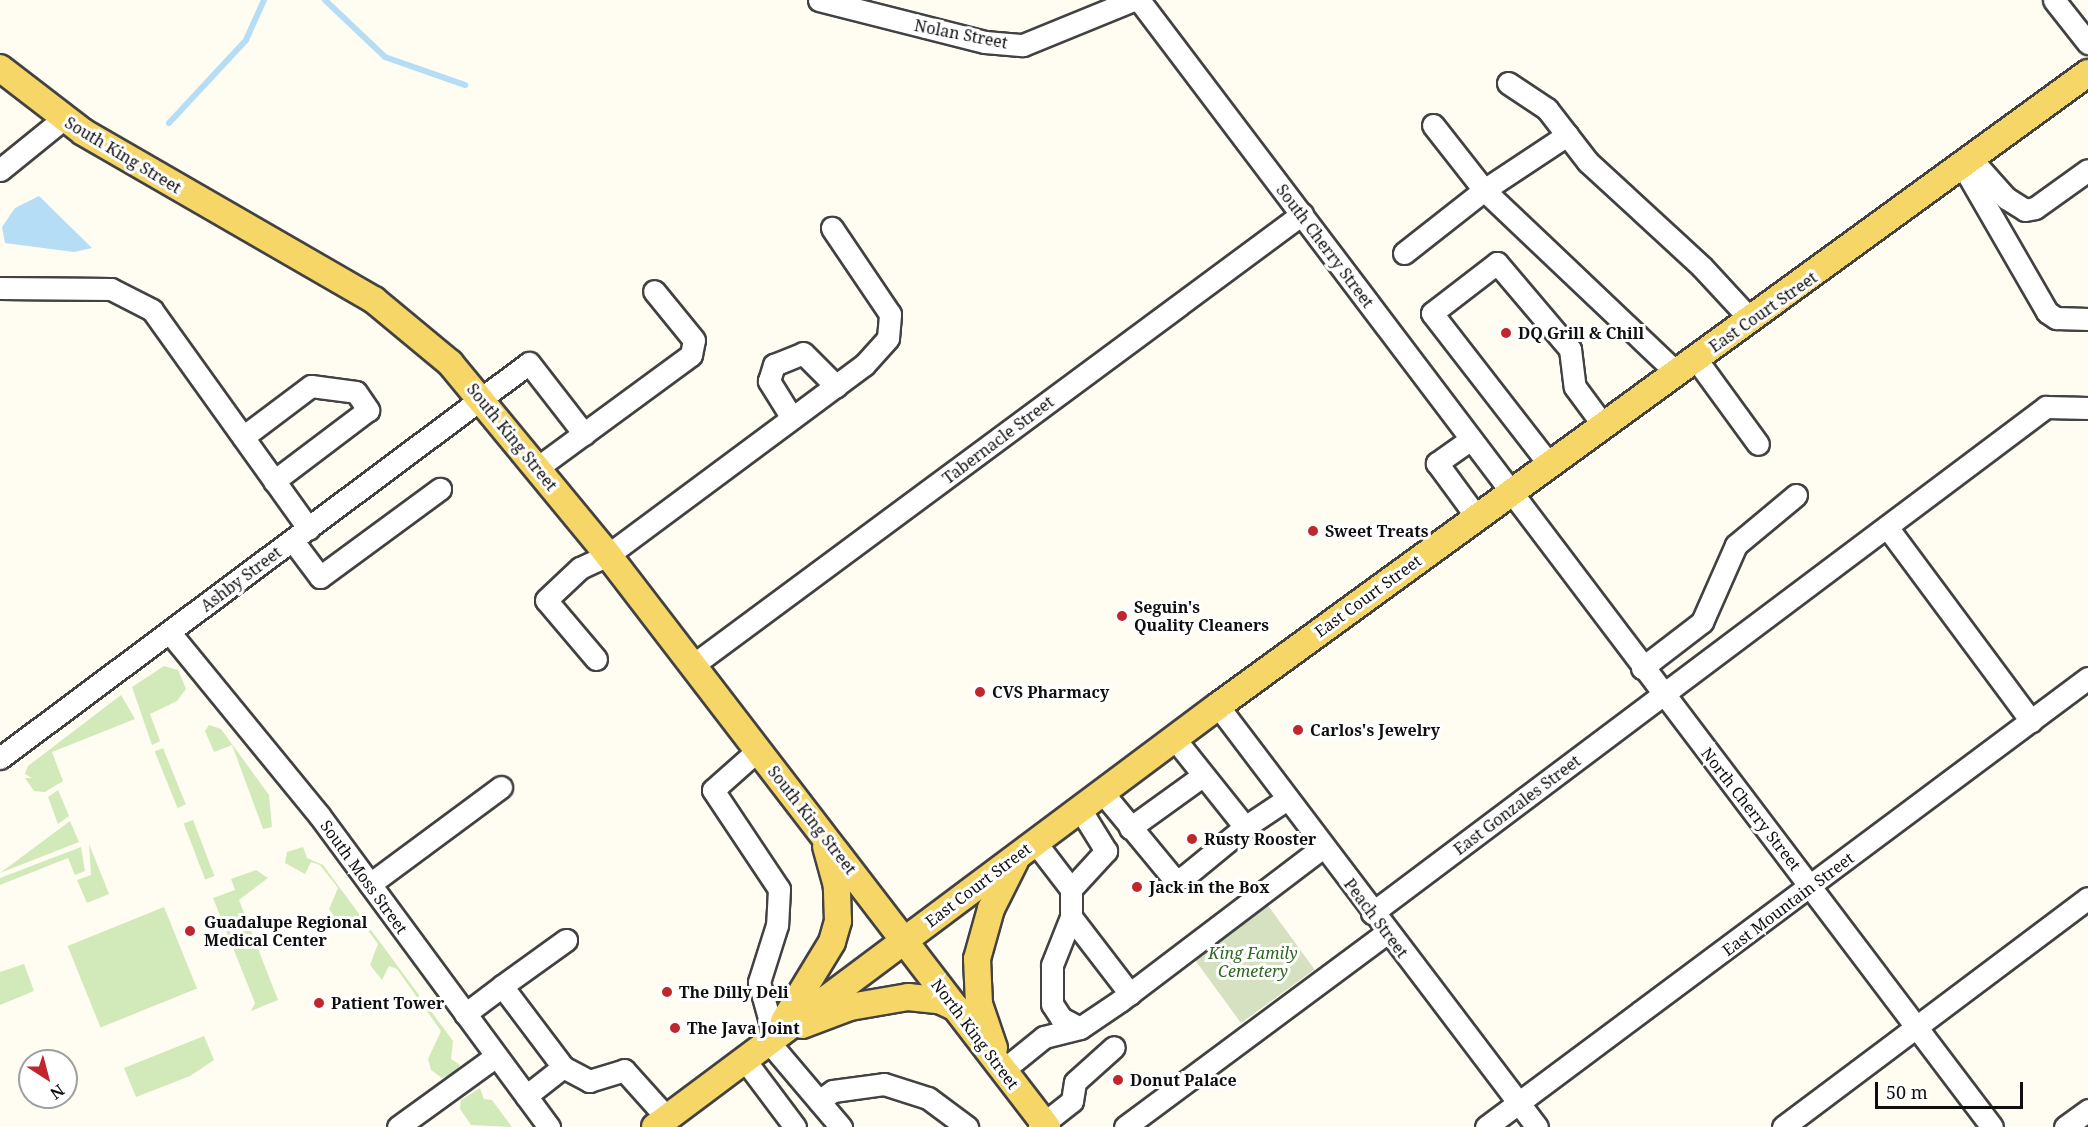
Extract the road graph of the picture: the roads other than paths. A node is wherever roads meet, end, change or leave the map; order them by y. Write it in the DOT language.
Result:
graph roads {
  1 [pos="819,0"];
  2 [pos="1133,0"];
  3 [pos="1139,0"];
  4 [pos="2054,0"];
  5 [pos="2088,44"];
  6 [pos="0,68"];
  7 [pos="2088,73"];
  8 [pos="1508,83"];
  9 [pos="63,119"];
  10 [pos="1433,125"];
  11 [pos="1567,135"];
  12 [pos="1968,164"];
  13 [pos="2088,170"];
  14 [pos="0,171"];
  15 [pos="1484,190"];
  16 [pos="1302,214"];
  17 [pos="832,228"];
  18 [pos="1404,253"];
  19 [pos="0,288"];
  20 [pos="654,291"];
  21 [pos="2088,319"];
  22 [pos="1750,320"];
  23 [pos="1686,366"];
  24 [pos="836,386"];
  25 [pos="483,400"];
  26 [pos="2088,408"];
  27 [pos="792,418"];
  28 [pos="1602,425"];
  29 [pos="584,434"];
  30 [pos="243,437"];
  31 [pos="1471,439"];
  32 [pos="1758,444"];
  33 [pos="1549,464"];
  34 [pos="537,468"];
  35 [pos="274,481"];
  36 [pos="440,489"];
  37 [pos="1510,491"];
  38 [pos="1796,495"];
  39 [pos="1476,516"];
  40 [pos="1887,527"];
  41 [pos="301,535"];
  42 [pos="608,555"];
  43 [pos="170,633"];
  44 [pos="596,659"];
  45 [pos="693,665"];
  46 [pos="1642,668"];
  47 [pos="2088,678"];
  48 [pos="1662,696"];
  49 [pos="1218,706"];
  50 [pos="2031,721"];
  51 [pos="1174,738"];
  52 [pos="758,750"];
  53 [pos="0,758"];
  54 [pos="1202,776"];
  55 [pos="501,787"];
  56 [pos="1102,792"];
  57 [pos="1287,799"];
  58 [pos="1080,809"];
  59 [pos="1245,827"];
  60 [pos="1130,828"];
  61 [pos="820,830"];
  62 [pos="1323,847"];
  63 [pos="1027,848"];
  64 [pos="370,884"];
  65 [pos="1811,887"];
  66 [pos="1071,889"];
  67 [pos="2088,898"];
  68 [pos="1372,913"];
  69 [pos="1071,917"];
  70 [pos="1386,933"];
  71 [pos="904,939"];
  72 [pos="566,940"];
  73 [pos="502,986"];
  74 [pos="1130,994"];
  75 [pos="956,1008"];
  76 [pos="465,1014"];
  77 [pos="1080,1028"];
  78 [pos="1917,1028"];
  79 [pos="771,1039"];
  80 [pos="1113,1047"];
  81 [pos="496,1056"];
  82 [pos="744,1059"];
  83 [pos="563,1067"];
  84 [pos="1002,1071"];
  85 [pos="526,1096"];
  86 [pos="819,1101"];
  87 [pos="1519,1103"];
  88 [pos="2088,1110"];
  89 [pos="661,1123"];
  90 [pos="1043,1126"];
  91 [pos="398,1127"];
  92 [pos="549,1127"];
  93 [pos="795,1127"];
  94 [pos="841,1127"];
  95 [pos="967,1127"];
  96 [pos="1125,1127"];
  97 [pos="1486,1127"];
  98 [pos="1537,1127"];
  99 [pos="1783,1127"];
  100 [pos="1992,1127"];
  101 [pos="2065,1127"];
  1 -- 2 [label="street, Nolan Street"];
  3 -- 16 [label="street, South Cherry Street"];
  4 -- 5 [label="street"];
  6 -- 9 [label="main road, South King Street"];
  7 -- 12 [label="main road, East Court Street"];
  8 -- 11 [label="street"];
  9 -- 14 [label="street"];
  9 -- 25 [label="main road, South King Street"];
  10 -- 15 [label="street"];
  11 -- 15 [label="street"];
  11 -- 22 [label="street"];
  12 -- 13 [label="street"];
  12 -- 21 [label="street"];
  12 -- 22 [label="main road, East Court Street"];
  15 -- 18 [label="street"];
  15 -- 23 [label="street"];
  16 -- 31 [label="street, South Cherry Street"];
  16 -- 45 [label="street, Tabernacle Street"];
  17 -- 24 [label="street"];
  19 -- 30 [label="street"];
  20 -- 29 [label="street"];
  22 -- 23 [label="main road, East Court Street"];
  23 -- 28 [label="main road, East Court Street"];
  23 -- 32 [label="street"];
  24 -- 27 [label="street"];
  24 -- 27 [label="street"];
  25 -- 29 [label="street, Ashby Street"];
  25 -- 34 [label="main road, South King Street"];
  25 -- 41 [label="street, Ashby Street"];
  26 -- 40 [label="street, East Gonzales Street"];
  27 -- 42 [label="street"];
  28 -- 33 [label="main road, East Court Street"];
  28 -- 33 [label="street"];
  29 -- 34 [label="street"];
  30 -- 35 [label="street"];
  30 -- 35 [label="street"];
  31 -- 37 [label="street, South Cherry Street"];
  31 -- 39 [label="street"];
  33 -- 37 [label="main road, East Court Street"];
  34 -- 42 [label="main road, South King Street"];
  35 -- 41 [label="street"];
  36 -- 41 [label="street"];
  37 -- 39 [label="main road, East Court Street"];
  37 -- 46 [label="street, North Cherry Street"];
  38 -- 46 [label="street"];
  39 -- 49 [label="main road, East Court Street"];
  40 -- 48 [label="street, East Gonzales Street"];
  40 -- 50 [label="street"];
  41 -- 43 [label="street, Ashby Street"];
  42 -- 44 [label="street"];
  42 -- 45 [label="main road, South King Street"];
  43 -- 53 [label="street, Ashby Street"];
  43 -- 64 [label="street, South Moss Street"];
  45 -- 52 [label="main road, South King Street"];
  46 -- 48 [label="street, North Cherry Street"];
  47 -- 50 [label="street, East Mountain Street"];
  48 -- 65 [label="street, North Cherry Street"];
  48 -- 68 [label="street, East Gonzales Street"];
  49 -- 51 [label="main road, East Court Street"];
  49 -- 57 [label="street, Peach Street"];
  50 -- 65 [label="street, East Mountain Street"];
  51 -- 54 [label="street"];
  51 -- 56 [label="main road, East Court Street"];
  52 -- 61 [label="main road, South King Street"];
  52 -- 79 [label="street"];
  54 -- 59 [label="street"];
  54 -- 60 [label="street"];
  55 -- 64 [label="street"];
  56 -- 58 [label="main road, East Court Street"];
  56 -- 60 [label="street"];
  57 -- 59 [label="street"];
  57 -- 62 [label="street, Peach Street"];
  58 -- 63 [label="main road, East Court Street"];
  58 -- 66 [label="street"];
  59 -- 60 [label="street"];
  61 -- 71 [label="main road, South King Street"];
  61 -- 79 [label="main road"];
  62 -- 68 [label="street, Peach Street"];
  62 -- 74 [label="street"];
  63 -- 66 [label="street"];
  63 -- 71 [label="main road, East Court Street"];
  63 -- 84 [label="main road"];
  64 -- 76 [label="street, South Moss Street"];
  65 -- 78 [label="street, North Cherry Street"];
  65 -- 87 [label="street, East Mountain Street"];
  66 -- 69 [label="street"];
  67 -- 78 [label="street"];
  68 -- 70 [label="street, Peach Street"];
  69 -- 74 [label="street"];
  69 -- 77 [label="street"];
  70 -- 87 [label="street, Peach Street"];
  70 -- 96 [label="street"];
  71 -- 75 [label="main road, North King Street"];
  71 -- 79 [label="main road, East Court Street"];
  72 -- 73 [label="street"];
  73 -- 76 [label="street"];
  73 -- 83 [label="street"];
  74 -- 77 [label="street"];
  75 -- 79 [label="main road"];
  75 -- 84 [label="main road, North King Street"];
  76 -- 81 [label="street, South Moss Street"];
  77 -- 84 [label="street"];
  78 -- 99 [label="street"];
  78 -- 100 [label="street, North Cherry Street"];
  79 -- 82 [label="main road, East Court Street"];
  79 -- 86 [label="street"];
  80 -- 90 [label="street"];
  81 -- 85 [label="street, South Moss Street"];
  81 -- 91 [label="street"];
  82 -- 89 [label="main road, East Court Street"];
  82 -- 93 [label="street"];
  83 -- 85 [label="street"];
  83 -- 89 [label="street"];
  84 -- 90 [label="main road, North King Street"];
  85 -- 92 [label="street, South Moss Street"];
  86 -- 94 [label="street"];
  86 -- 95 [label="street"];
  87 -- 97 [label="street, East Mountain Street"];
  87 -- 98 [label="street, Peach Street"];
  88 -- 101 [label="street"];
}
